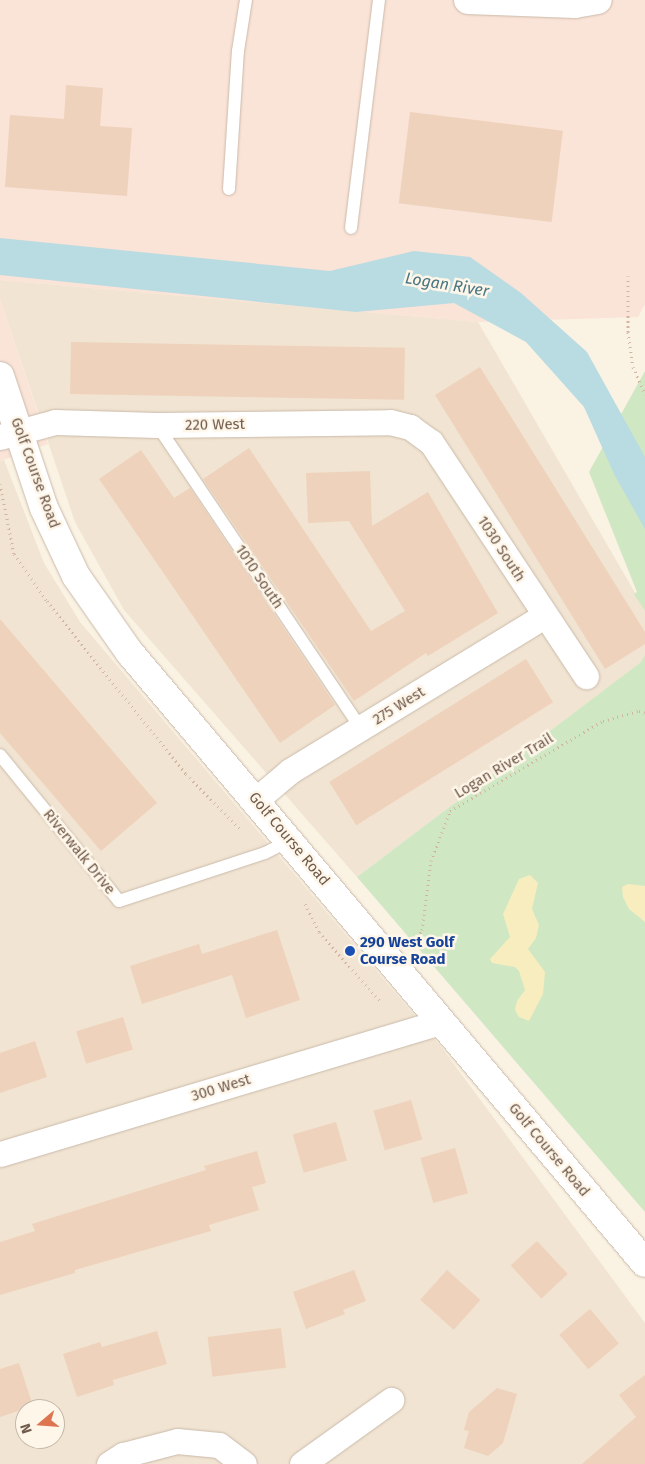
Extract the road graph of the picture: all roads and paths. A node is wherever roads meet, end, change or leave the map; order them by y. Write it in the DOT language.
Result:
graph roads {
  1 [pos="246,0"];
  2 [pos="379,0"];
  3 [pos="468,0"];
  4 [pos="598,0"];
  5 [pos="229,189"];
  6 [pos="351,228"];
  7 [pos="628,276"];
  8 [pos="0,376"];
  9 [pos="645,394"];
  10 [pos="156,425"];
  11 [pos="410,426"];
  12 [pos="10,434"];
  13 [pos="544,616"];
  14 [pos="586,676"];
  15 [pos="645,713"];
  16 [pos="361,730"];
  17 [pos="0,755"];
  18 [pos="257,799"];
  19 [pos="290,840"];
  20 [pos="413,946"];
  21 [pos="441,1022"];
  22 [pos="0,1154"];
  23 [pos="645,1263"];
  24 [pos="391,1400"];
  25 [pos="109,1464"];
  26 [pos="244,1464"];
  27 [pos="302,1464"];
  1 -- 5 [label="lane"];
  2 -- 6 [label="lane"];
  3 -- 4 [label="street"];
  7 -- 9 [label="path"];
  8 -- 12 [label="street, Golf Course Road"];
  10 -- 11 [label="street, 220 West"];
  10 -- 12 [label="street, 220 West"];
  10 -- 16 [label="lane, 1010 South"];
  11 -- 13 [label="street, 1030 South"];
  12 -- 18 [label="street, Golf Course Road"];
  13 -- 14 [label="street, 1030 South"];
  13 -- 16 [label="street, 275 West"];
  15 -- 20 [label="path, Logan River Trail"];
  16 -- 18 [label="street, 275 West"];
  17 -- 19 [label="lane, Riverwalk Drive"];
  18 -- 19 [label="street, Golf Course Road"];
  19 -- 21 [label="street, Golf Course Road"];
  21 -- 22 [label="street, 300 West"];
  21 -- 23 [label="street, Golf Course Road"];
  24 -- 27 [label="street"];
  25 -- 26 [label="street"];
}
